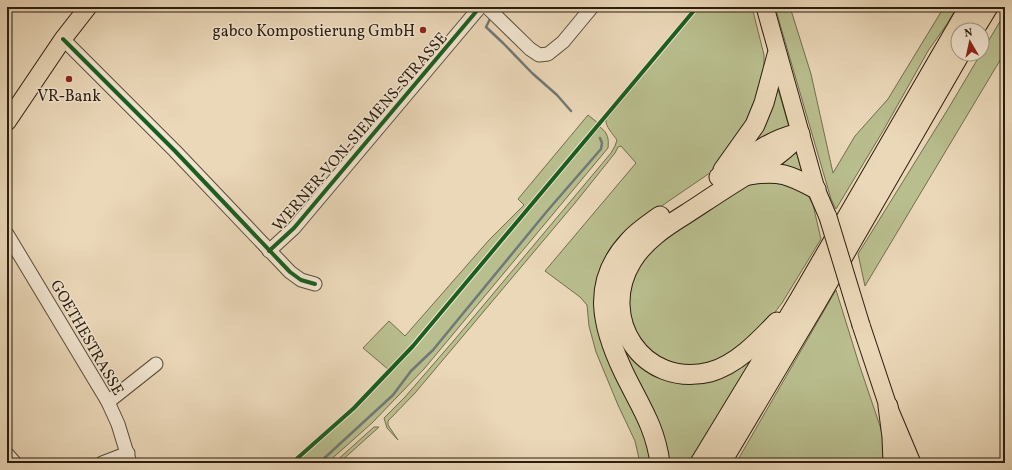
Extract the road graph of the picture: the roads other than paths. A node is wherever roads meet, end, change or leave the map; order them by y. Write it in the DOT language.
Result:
graph roads {
  1 [pos="88,7"];
  2 [pos="480,7"];
  3 [pos="487,7"];
  4 [pos="592,7"];
  5 [pos="765,7"];
  6 [pos="768,7"];
  7 [pos="969,7"];
  8 [pos="988,7"];
  9 [pos="979,22"];
  10 [pos="63,39"];
  11 [pos="778,55"];
  12 [pos="955,62"];
  13 [pos="7,122"];
  14 [pos="800,134"];
  15 [pos="745,176"];
  16 [pos="714,180"];
  17 [pos="816,189"];
  18 [pos="828,217"];
  19 [pos="7,234"];
  20 [pos="269,250"];
  21 [pos="315,284"];
  22 [pos="799,300"];
  23 [pos="156,364"];
  24 [pos="108,402"];
  25 [pos="888,406"];
  26 [pos="7,454"];
  27 [pos="129,458"];
  28 [pos="15,463"];
  29 [pos="102,463"];
  30 [pos="660,463"];
  31 [pos="700,463"];
  32 [pos="721,463"];
  33 [pos="892,463"];
  34 [pos="912,463"];
  1 -- 10 [label="main road"];
  2 -- 20 [label="street, WERNER-VON-SIEMENS-STRASSE"];
  3 -- 4 [label="street"];
  5 -- 11 [label="main road"];
  6 -- 18 [label="main road"];
  7 -- 22 [label="highway"];
  8 -- 9 [label="highway"];
  10 -- 13 [label="main road"];
  10 -- 20 [label="street, WERNER-VON-SIEMENS-STRASSE"];
  11 -- 14 [label="main road"];
  11 -- 16 [label="highway"];
  12 -- 32 [label="highway"];
  14 -- 15 [label="highway"];
  14 -- 16 [label="highway"];
  14 -- 17 [label="main road"];
  15 -- 17 [label="highway"];
  15 -- 22 [label="highway"];
  16 -- 30 [label="highway"];
  17 -- 18 [label="main road"];
  18 -- 25 [label="main road, bridge"];
  19 -- 24 [label="street, GOETHESTRASSE"];
  20 -- 21 [label="street, WERNER-VON-SIEMENS-STRASSE"];
  22 -- 31 [label="highway"];
  23 -- 24 [label="street"];
  24 -- 27 [label="street, GOETHESTRASSE"];
  25 -- 33 [label="highway"];
  25 -- 34 [label="main road"];
  26 -- 28 [label="street"];
  27 -- 29 [label="street"];
}
